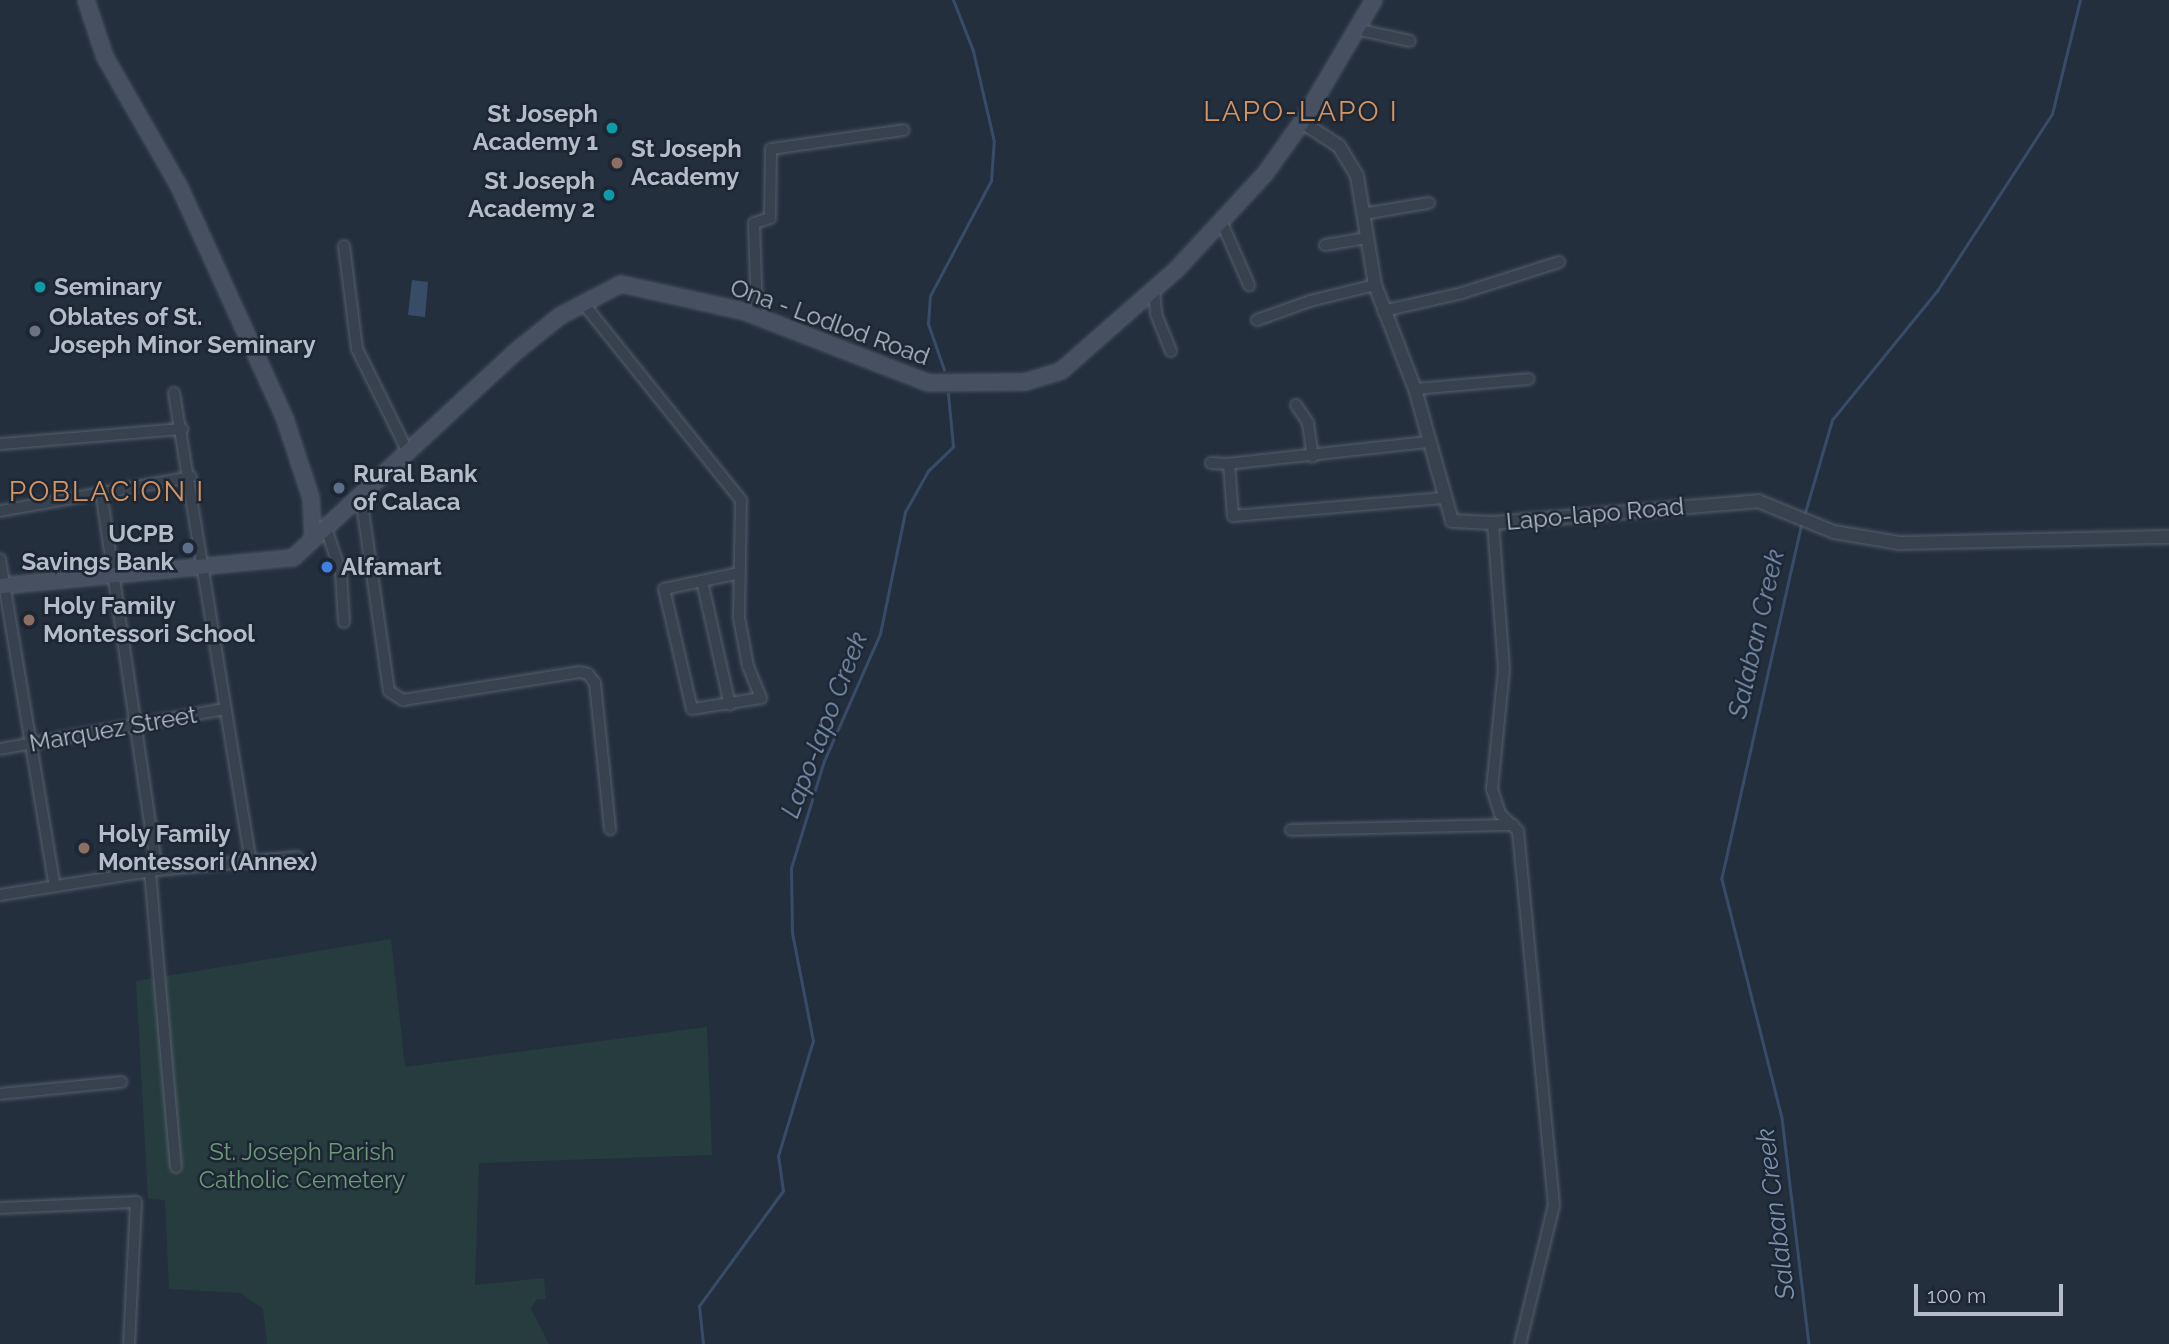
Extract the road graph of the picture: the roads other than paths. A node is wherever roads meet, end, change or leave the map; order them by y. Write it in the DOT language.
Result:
graph roads {
  1 [pos="86,0"];
  2 [pos="1374,0"];
  3 [pos="1355,29"];
  4 [pos="1410,41"];
  5 [pos="1302,122"];
  6 [pos="904,130"];
  7 [pos="1429,203"];
  8 [pos="1363,214"];
  9 [pos="1222,223"];
  10 [pos="1367,238"];
  11 [pos="1325,245"];
  12 [pos="344,246"];
  13 [pos="1559,262"];
  14 [pos="1249,285"];
  15 [pos="1374,285"];
  16 [pos="1154,289"];
  17 [pos="583,303"];
  18 [pos="1383,311"];
  19 [pos="757,318"];
  20 [pos="1257,320"];
  21 [pos="1171,351"];
  22 [pos="1529,379"];
  23 [pos="1415,388"];
  24 [pos="174,393"];
  25 [pos="1296,405"];
  26 [pos="181,429"];
  27 [pos="1427,442"];
  28 [pos="0,443"];
  29 [pos="407,450"];
  30 [pos="1313,457"];
  31 [pos="1210,463"];
  32 [pos="1229,464"];
  33 [pos="191,476"];
  34 [pos="101,491"];
  35 [pos="361,497"];
  36 [pos="1443,498"];
  37 [pos="0,510"];
  38 [pos="1493,523"];
  39 [pos="326,528"];
  40 [pos="2169,537"];
  41 [pos="313,538"];
  42 [pos="0,559"];
  43 [pos="206,569"];
  44 [pos="739,573"];
  45 [pos="113,578"];
  46 [pos="702,581"];
  47 [pos="4,586"];
  48 [pos="344,622"];
  49 [pos="730,705"];
  50 [pos="225,709"];
  51 [pos="133,726"];
  52 [pos="32,743"];
  53 [pos="0,749"];
  54 [pos="1513,825"];
  55 [pos="610,829"];
  56 [pos="1291,830"];
  57 [pos="297,857"];
  58 [pos="250,859"];
  59 [pos="154,870"];
  60 [pos="55,886"];
  61 [pos="0,895"];
  62 [pos="121,1082"];
  63 [pos="0,1094"];
  64 [pos="176,1167"];
  65 [pos="0,1208"];
  66 [pos="130,1344"];
  67 [pos="1520,1344"];
  1 -- 41 [label="main road"];
  2 -- 3 [label="main road, Ona - Lodlod Road"];
  3 -- 4 [label="street"];
  3 -- 5 [label="main road, Ona - Lodlod Road"];
  5 -- 8 [label="street, Lapo-lapo Road"];
  5 -- 9 [label="main road, Ona - Lodlod Road"];
  6 -- 19 [label="street"];
  7 -- 8 [label="street"];
  8 -- 10 [label="street, Lapo-lapo Road"];
  9 -- 14 [label="street"];
  9 -- 16 [label="main road, Ona - Lodlod Road"];
  10 -- 11 [label="street"];
  10 -- 15 [label="street, Lapo-lapo Road"];
  12 -- 29 [label="street"];
  13 -- 18 [label="street"];
  15 -- 18 [label="street, Lapo-lapo Road"];
  15 -- 20 [label="street"];
  16 -- 19 [label="main road, Ona - Lodlod Road"];
  16 -- 21 [label="street"];
  17 -- 19 [label="main road, Ona - Lodlod Road"];
  17 -- 29 [label="main road, Ona - Lodlod Road"];
  17 -- 44 [label="street"];
  18 -- 23 [label="street, Lapo-lapo Road"];
  22 -- 23 [label="street"];
  23 -- 27 [label="street, Lapo-lapo Road"];
  24 -- 26 [label="street"];
  25 -- 30 [label="street"];
  26 -- 28 [label="street"];
  26 -- 33 [label="street"];
  27 -- 30 [label="street"];
  27 -- 36 [label="street, Lapo-lapo Road"];
  29 -- 35 [label="main road, Ona - Lodlod Road"];
  30 -- 32 [label="street"];
  31 -- 32 [label="street"];
  32 -- 36 [label="street"];
  33 -- 34 [label="street"];
  33 -- 43 [label="street"];
  34 -- 37 [label="street"];
  34 -- 45 [label="street"];
  35 -- 39 [label="main road, Ona - Lodlod Road"];
  35 -- 55 [label="street"];
  36 -- 38 [label="street, Lapo-lapo Road"];
  38 -- 40 [label="street, Lapo-lapo Road"];
  38 -- 54 [label="street"];
  39 -- 41 [label="main road, Ona - Lodlod Road"];
  39 -- 48 [label="street"];
  41 -- 43 [label="main road, Ona - Lodlod Road"];
  42 -- 47 [label="street"];
  43 -- 45 [label="main road, Ona - Lodlod Road"];
  43 -- 50 [label="street"];
  44 -- 46 [label="street"];
  44 -- 49 [label="street"];
  45 -- 47 [label="main road, Ona - Lodlod Road"];
  45 -- 51 [label="street"];
  46 -- 49 [label="street"];
  46 -- 49 [label="street"];
  47 -- 52 [label="street"];
  50 -- 51 [label="street, Marquez Street"];
  50 -- 58 [label="street"];
  51 -- 52 [label="street, Marquez Street"];
  51 -- 59 [label="street"];
  52 -- 53 [label="street, Marquez Street"];
  52 -- 60 [label="street"];
  54 -- 56 [label="street"];
  54 -- 67 [label="street"];
  57 -- 58 [label="street"];
  58 -- 59 [label="street"];
  59 -- 60 [label="street"];
  59 -- 64 [label="street"];
  60 -- 61 [label="street"];
  62 -- 63 [label="street"];
  65 -- 66 [label="street"];
}
